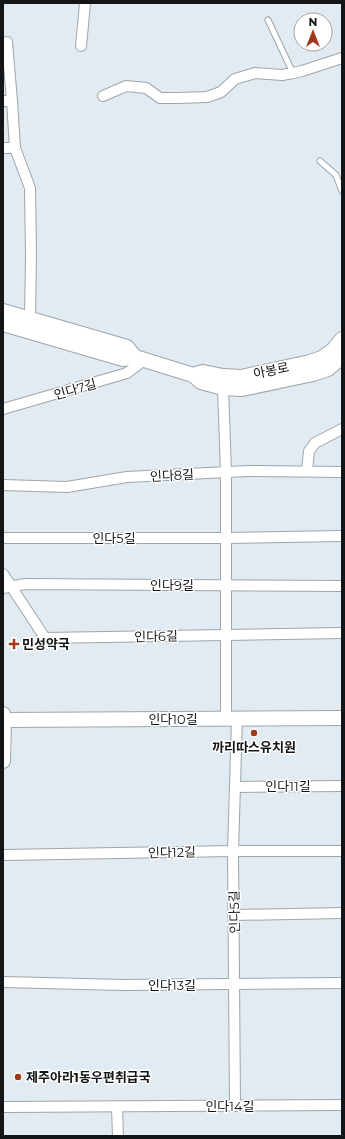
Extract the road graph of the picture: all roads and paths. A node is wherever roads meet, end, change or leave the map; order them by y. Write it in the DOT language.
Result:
graph roads {
  1 [pos="85,3"];
  2 [pos="268,20"];
  3 [pos="7,42"];
  4 [pos="81,46"];
  5 [pos="342,58"];
  6 [pos="293,73"];
  7 [pos="103,96"];
  8 [pos="7,101"];
  9 [pos="3,148"];
  10 [pos="16,148"];
  11 [pos="320,161"];
  12 [pos="342,191"];
  13 [pos="3,310"];
  14 [pos="30,318"];
  15 [pos="3,324"];
  16 [pos="342,339"];
  17 [pos="342,357"];
  18 [pos="139,359"];
  19 [pos="193,375"];
  20 [pos="223,388"];
  21 [pos="3,409"];
  22 [pos="342,429"];
  23 [pos="308,471"];
  24 [pos="226,472"];
  25 [pos="342,472"];
  26 [pos="3,485"];
  27 [pos="342,536"];
  28 [pos="3,538"];
  29 [pos="226,538"];
  30 [pos="3,574"];
  31 [pos="226,586"];
  32 [pos="342,586"];
  33 [pos="7,587"];
  34 [pos="342,633"];
  35 [pos="226,635"];
  36 [pos="3,718"];
  37 [pos="342,718"];
  38 [pos="231,719"];
  39 [pos="3,762"];
  40 [pos="342,786"];
  41 [pos="235,787"];
  42 [pos="233,851"];
  43 [pos="342,851"];
  44 [pos="3,855"];
  45 [pos="342,912"];
  46 [pos="234,915"];
  47 [pos="3,982"];
  48 [pos="342,983"];
  49 [pos="235,984"];
  50 [pos="342,1105"];
  51 [pos="235,1106"];
  52 [pos="3,1107"];
  53 [pos="117,1107"];
  54 [pos="118,1136"];
  1 -- 4 [label="street"];
  2 -- 6 [label="lane"];
  3 -- 8 [label="street"];
  5 -- 6 [label="street"];
  6 -- 7 [label="street"];
  8 -- 10 [label="street"];
  9 -- 10 [label="street"];
  10 -- 14 [label="street"];
  11 -- 12 [label="lane"];
  13 -- 14 [label="main road, 아봉로"];
  14 -- 18 [label="main road, 아봉로"];
  15 -- 18 [label="main road, 아봉로"];
  16 -- 19 [label="main road, 아봉로"];
  17 -- 20 [label="main road, 아봉로"];
  18 -- 19 [label="main road, 아봉로"];
  18 -- 21 [label="street, 인다7길"];
  19 -- 20 [label="main road, 아봉로"];
  20 -- 24 [label="street, 인다5길"];
  22 -- 23 [label="street"];
  23 -- 24 [label="street, 인다8길"];
  23 -- 25 [label="street, 인다8길"];
  24 -- 26 [label="street, 인다8길"];
  24 -- 29 [label="street, 인다5길"];
  27 -- 29 [label="street, 인다5길"];
  28 -- 29 [label="street, 인다5길"];
  29 -- 31 [label="street, 인다5길"];
  30 -- 33 [label="street, 인다6길"];
  31 -- 32 [label="street, 인다9길"];
  31 -- 33 [label="street, 인다9길"];
  31 -- 35 [label="street, 인다5길"];
  33 -- 35 [label="street, 인다6길"];
  34 -- 35 [label="street, 인다6길"];
  35 -- 38 [label="street, 인다5길"];
  36 -- 38 [label="main road, 인다10길"];
  36 -- 39 [label="main road"];
  37 -- 38 [label="main road, 인다10길"];
  38 -- 41 [label="street, 인다5길"];
  40 -- 41 [label="street, 인다11길"];
  41 -- 42 [label="street, 인다5길"];
  42 -- 43 [label="street, 인다12길"];
  42 -- 44 [label="street, 인다12길"];
  42 -- 46 [label="street, 인다5길"];
  45 -- 46 [label="street"];
  46 -- 49 [label="street, 인다5길"];
  47 -- 49 [label="street, 인다13길"];
  48 -- 49 [label="street, 인다13길"];
  49 -- 51 [label="street, 인다5길"];
  50 -- 51 [label="street, 인다14길"];
  51 -- 53 [label="street, 인다14길"];
  52 -- 53 [label="street, 인다14길"];
  53 -- 54 [label="street"];
}
